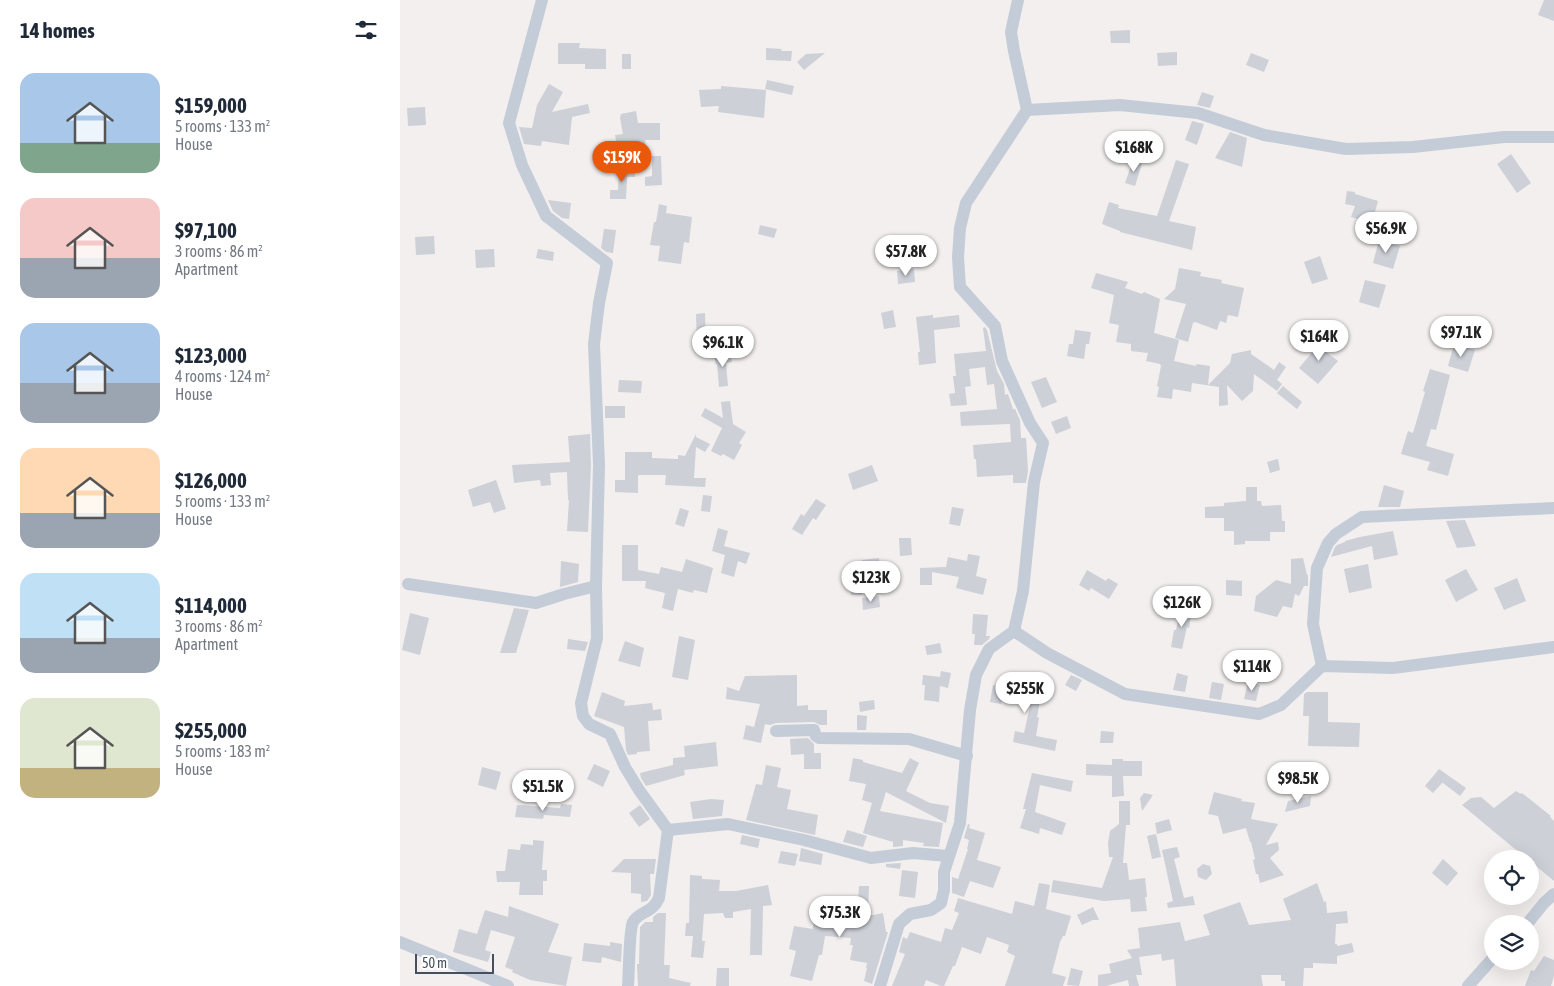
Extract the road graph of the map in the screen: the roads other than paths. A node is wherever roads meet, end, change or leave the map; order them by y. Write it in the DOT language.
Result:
graph roads {
  1 [pos="542,0"];
  2 [pos="1018,0"];
  3 [pos="1027,110"];
  4 [pos="1554,136"];
  5 [pos="1554,508"];
  6 [pos="408,584"];
  7 [pos="596,586"];
  8 [pos="1014,631"];
  9 [pos="1554,647"];
  10 [pos="1322,666"];
  11 [pos="776,730"];
  12 [pos="967,756"];
  13 [pos="668,830"];
  14 [pos="948,856"];
  15 [pos="1554,894"];
  16 [pos="1534,915"];
  17 [pos="400,942"];
  18 [pos="1484,968"];
  19 [pos="508,986"];
  20 [pos="628,986"];
  21 [pos="880,986"];
  22 [pos="1468,986"];
  1 -- 7 [label="street"];
  2 -- 3 [label="street"];
  3 -- 4 [label="street"];
  3 -- 8 [label="street"];
  5 -- 10 [label="street"];
  6 -- 7 [label="street"];
  7 -- 13 [label="street"];
  8 -- 10 [label="street"];
  8 -- 12 [label="street"];
  9 -- 10 [label="street"];
  11 -- 12 [label="street"];
  12 -- 14 [label="street"];
  13 -- 14 [label="street"];
  13 -- 20 [label="street"];
  14 -- 21 [label="street"];
  15 -- 16 [label="street"];
  17 -- 19 [label="street"];
  18 -- 22 [label="street"];
}
